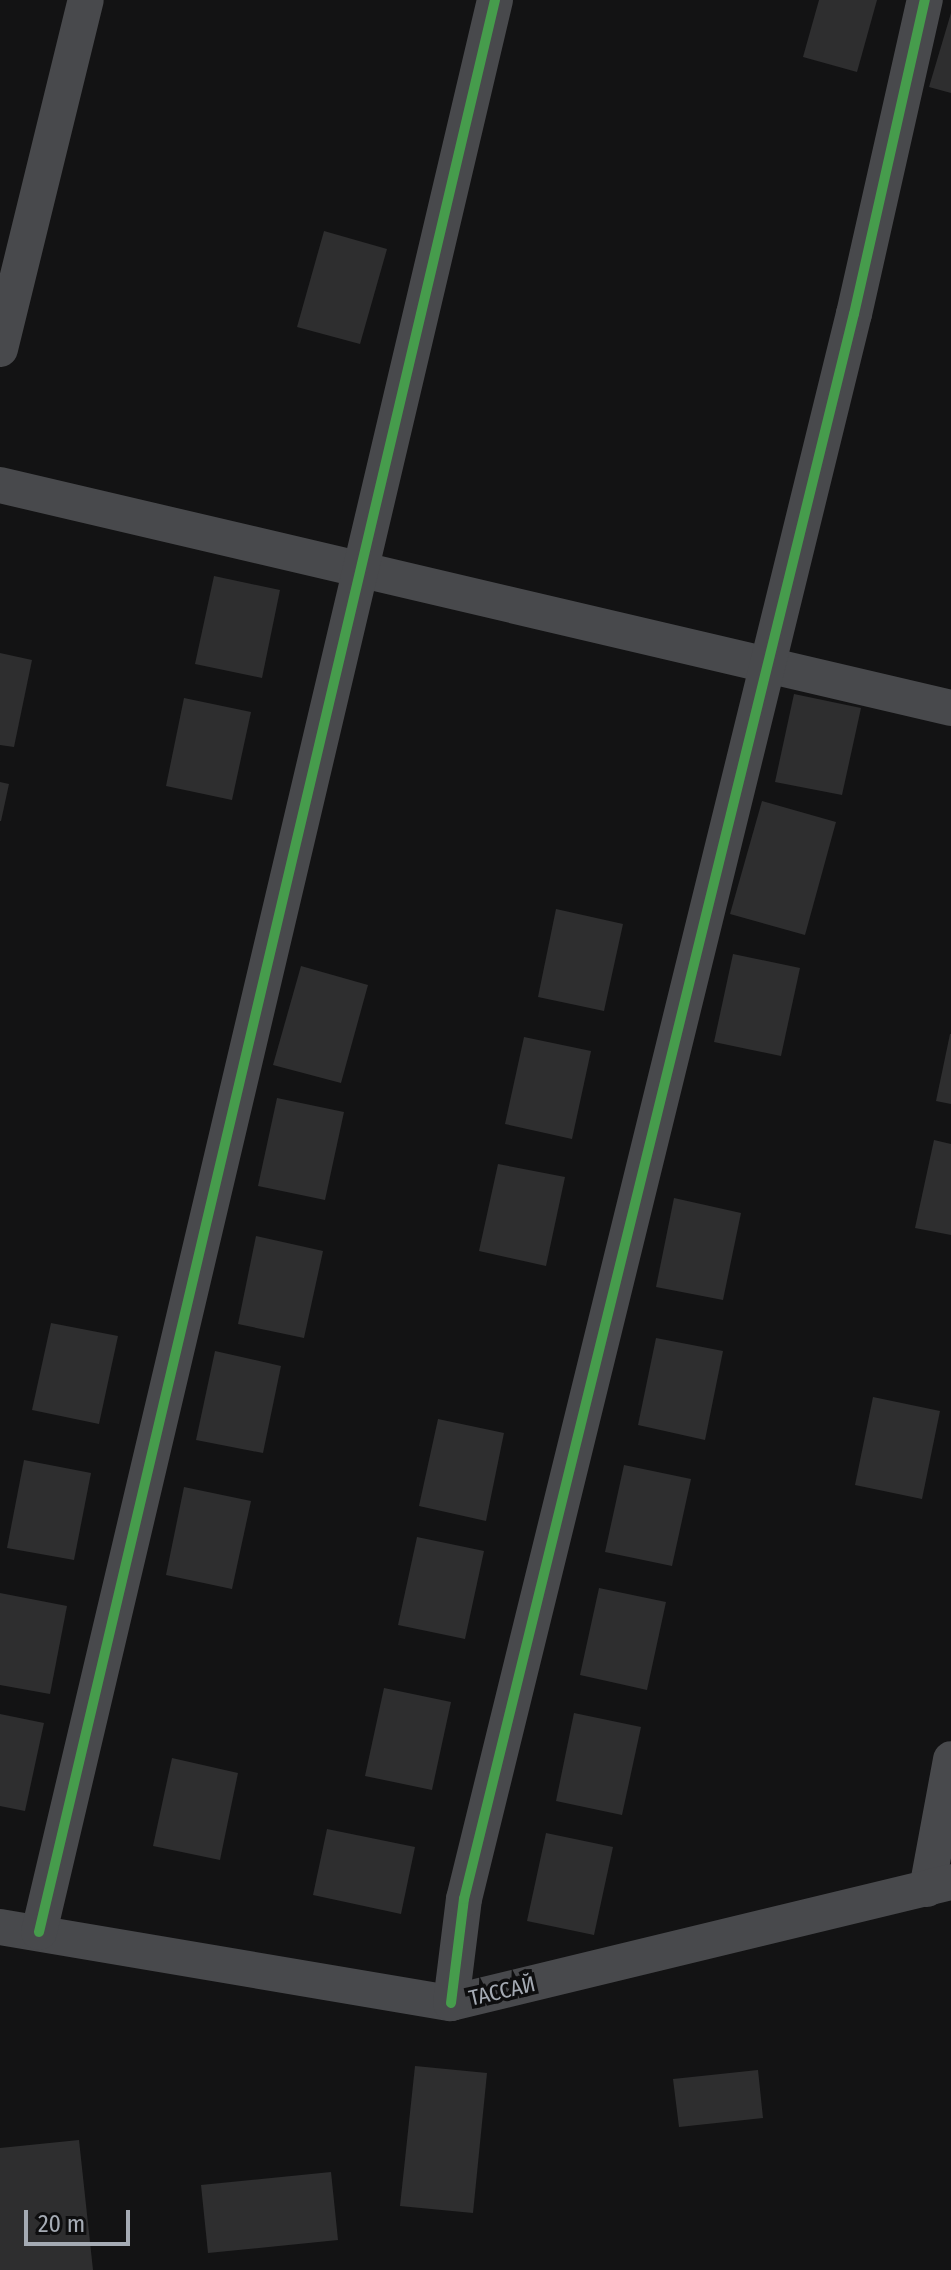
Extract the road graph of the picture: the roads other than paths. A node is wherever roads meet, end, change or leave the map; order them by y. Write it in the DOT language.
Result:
graph roads {
  1 [pos="86,0"];
  2 [pos="495,0"];
  3 [pos="925,0"];
  4 [pos="0,349"];
  5 [pos="0,485"];
  6 [pos="359,570"];
  7 [pos="767,665"];
  8 [pos="951,708"];
  9 [pos="951,1759"];
  10 [pos="939,1886"];
  11 [pos="0,1927"];
  12 [pos="39,1932"];
  13 [pos="451,2003"];
  1 -- 4 [label="street"];
  2 -- 6 [label="street"];
  3 -- 7 [label="street"];
  5 -- 6 [label="street"];
  6 -- 7 [label="street"];
  6 -- 12 [label="street"];
  7 -- 8 [label="street"];
  7 -- 13 [label="street"];
  9 -- 10 [label="street"];
  10 -- 13 [label="street, ТАССАЙ"];
  11 -- 12 [label="street, ТАССАЙ"];
  12 -- 13 [label="street, ТАССАЙ"];
}
